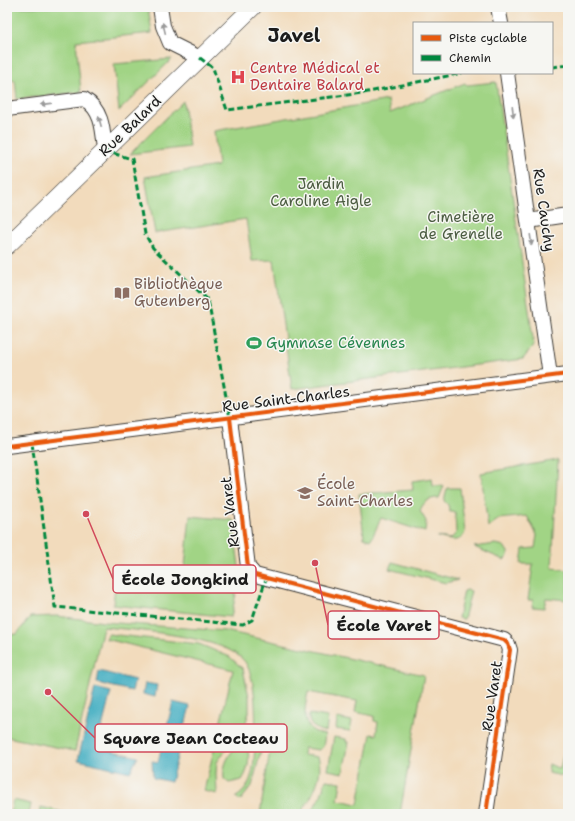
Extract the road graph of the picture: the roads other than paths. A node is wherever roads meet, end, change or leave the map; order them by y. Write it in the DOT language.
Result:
graph roads {
  1 [pos="160,7"];
  2 [pos="253,7"];
  3 [pos="498,7"];
  4 [pos="500,22"];
  5 [pos="200,58"];
  6 [pos="507,74"];
  7 [pos="7,109"];
  8 [pos="104,150"];
  9 [pos="568,216"];
  10 [pos="528,221"];
  11 [pos="7,246"];
  12 [pos="568,374"];
  13 [pos="550,376"];
  14 [pos="230,418"];
  15 [pos="7,446"];
  16 [pos="486,814"];
  5 -- 1 [label="street, one-way"];
  2 -- 5 [label="street, Rue Balard"];
  3 -- 4 [label="street"];
  5 -- 8 [label="street, Rue Balard"];
  6 -- 10 [label="street, Rue Cauchy, one-way"];
  8 -- 7 [label="street, one-way"];
  8 -- 11 [label="street, Rue Balard"];
  9 -- 10 [label="street"];
  10 -- 13 [label="street, Rue Cauchy, one-way"];
  12 -- 13 [label="street, Rue Saint-Charles"];
  13 -- 14 [label="street, Rue Saint-Charles"];
  14 -- 15 [label="street, Rue Saint-Charles"];
  14 -- 16 [label="street, Rue Varet"];
}
